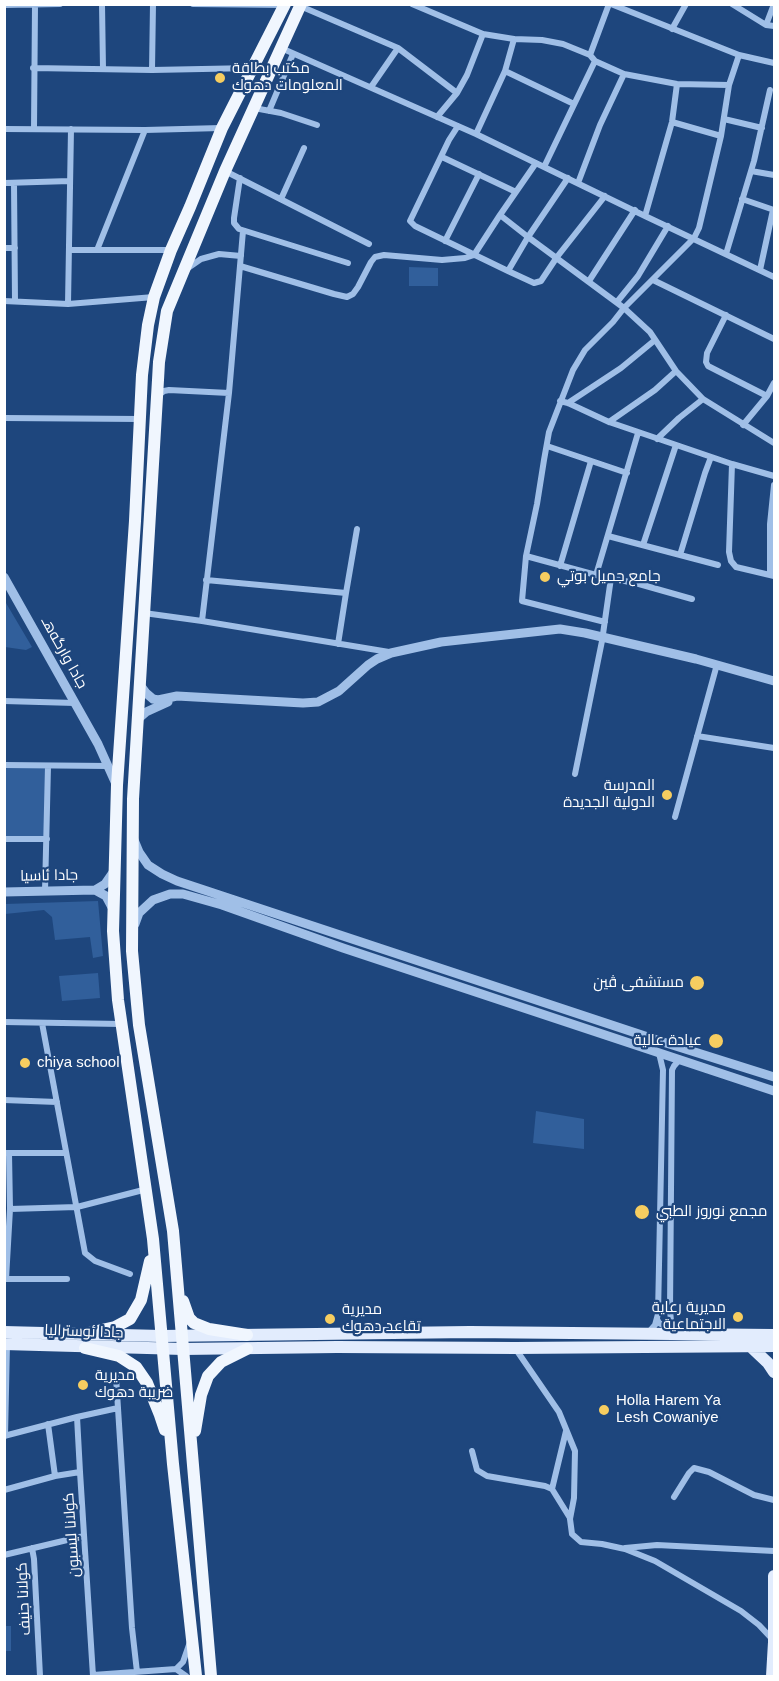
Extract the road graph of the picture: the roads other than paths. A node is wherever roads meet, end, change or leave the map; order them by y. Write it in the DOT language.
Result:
graph roads {
  1 [pos="4,4"];
  2 [pos="35,4"];
  3 [pos="60,4"];
  4 [pos="102,4"];
  5 [pos="153,4"];
  6 [pos="193,4"];
  7 [pos="610,4"];
  8 [pos="686,4"];
  9 [pos="732,4"];
  10 [pos="774,4"];
  11 [pos="208,5"];
  12 [pos="242,5"];
  13 [pos="285,5"];
  14 [pos="300,5"];
  15 [pos="416,6"];
  16 [pos="766,25"];
  17 [pos="774,26"];
  18 [pos="672,28"];
  19 [pos="483,34"];
  20 [pos="514,39"];
  21 [pos="280,48"];
  22 [pos="398,48"];
  23 [pos="294,54"];
  24 [pos="590,55"];
  25 [pos="739,55"];
  26 [pos="595,62"];
  27 [pos="774,63"];
  28 [pos="33,68"];
  29 [pos="253,68"];
  30 [pos="103,69"];
  31 [pos="152,70"];
  32 [pos="505,71"];
  33 [pos="624,74"];
  34 [pos="678,84"];
  35 [pos="729,85"];
  36 [pos="371,87"];
  37 [pos="770,90"];
  38 [pos="457,93"];
  39 [pos="574,104"];
  40 [pos="767,107"];
  41 [pos="253,108"];
  42 [pos="774,108"];
  43 [pos="269,111"];
  44 [pos="437,117"];
  45 [pos="724,119"];
  46 [pos="672,122"];
  47 [pos="317,125"];
  48 [pos="458,126"];
  49 [pos="222,128"];
  50 [pos="762,128"];
  51 [pos="4,129"];
  52 [pos="34,129"];
  53 [pos="71,129"];
  54 [pos="145,130"];
  55 [pos="476,134"];
  56 [pos="721,136"];
  57 [pos="304,148"];
  58 [pos="442,157"];
  59 [pos="536,163"];
  60 [pos="544,167"];
  61 [pos="225,171"];
  62 [pos="751,171"];
  63 [pos="478,174"];
  64 [pos="774,175"];
  65 [pos="240,178"];
  66 [pos="568,178"];
  67 [pos="70,182"];
  68 [pos="4,183"];
  69 [pos="14,183"];
  70 [pos="578,183"];
  71 [pos="516,192"];
  72 [pos="605,196"];
  73 [pos="281,199"];
  74 [pos="742,199"];
  75 [pos="635,210"];
  76 [pos="774,210"];
  77 [pos="500,214"];
  78 [pos="645,216"];
  79 [pos="668,226"];
  80 [pos="243,231"];
  81 [pos="528,237"];
  82 [pos="694,238"];
  83 [pos="445,241"];
  84 [pos="369,244"];
  85 [pos="4,248"];
  86 [pos="15,248"];
  87 [pos="69,250"];
  88 [pos="97,250"];
  89 [pos="171,250"];
  90 [pos="726,254"];
  91 [pos="474,255"];
  92 [pos="241,256"];
  93 [pos="556,257"];
  94 [pos="348,263"];
  95 [pos="240,266"];
  96 [pos="760,270"];
  97 [pos="183,271"];
  98 [pos="508,271"];
  99 [pos="774,277"];
  100 [pos="653,280"];
  101 [pos="589,281"];
  102 [pos="154,297"];
  103 [pos="4,301"];
  104 [pos="15,301"];
  105 [pos="617,302"];
  106 [pos="68,304"];
  107 [pos="624,308"];
  108 [pos="726,315"];
  109 [pos="774,339"];
  110 [pos="655,340"];
  111 [pos="676,371"];
  112 [pos="158,380"];
  113 [pos="774,383"];
  114 [pos="169,390"];
  115 [pos="229,393"];
  116 [pos="767,396"];
  117 [pos="157,397"];
  118 [pos="703,399"];
  119 [pos="560,401"];
  120 [pos="568,403"];
  121 [pos="4,418"];
  122 [pos="140,418"];
  123 [pos="609,422"];
  124 [pos="743,425"];
  125 [pos="638,433"];
  126 [pos="657,439"];
  127 [pos="774,443"];
  128 [pos="676,445"];
  129 [pos="547,446"];
  130 [pos="711,457"];
  131 [pos="591,461"];
  132 [pos="732,464"];
  133 [pos="627,473"];
  134 [pos="774,476"];
  135 [pos="774,485"];
  136 [pos="357,529"];
  137 [pos="608,536"];
  138 [pos="133,541"];
  139 [pos="149,542"];
  140 [pos="643,545"];
  141 [pos="681,555"];
  142 [pos="526,556"];
  143 [pos="718,565"];
  144 [pos="132,566"];
  145 [pos="560,566"];
  146 [pos="147,567"];
  147 [pos="596,575"];
  148 [pos="772,575"];
  149 [pos="4,577"];
  150 [pos="611,578"];
  151 [pos="206,580"];
  152 [pos="346,593"];
  153 [pos="692,599"];
  154 [pos="144,613"];
  155 [pos="202,621"];
  156 [pos="605,622"];
  157 [pos="603,640"];
  158 [pos="338,644"];
  159 [pos="393,653"];
  160 [pos="716,668"];
  161 [pos="774,681"];
  162 [pos="140,685"];
  163 [pos="774,686"];
  164 [pos="151,697"];
  165 [pos="4,701"];
  166 [pos="75,703"];
  167 [pos="152,708"];
  168 [pos="139,718"];
  169 [pos="697,736"];
  170 [pos="120,739"];
  171 [pos="98,744"];
  172 [pos="774,748"];
  173 [pos="4,765"];
  174 [pos="48,766"];
  175 [pos="108,766"];
  176 [pos="575,774"];
  177 [pos="117,785"];
  178 [pos="675,817"];
  179 [pos="133,837"];
  180 [pos="4,839"];
  181 [pos="47,839"];
  182 [pos="115,870"];
  183 [pos="95,890"];
  184 [pos="45,891"];
  185 [pos="4,892"];
  186 [pos="224,902"];
  187 [pos="113,912"];
  188 [pos="132,932"];
  189 [pos="345,936"];
  190 [pos="339,947"];
  191 [pos="456,973"];
  192 [pos="453,984"];
  193 [pos="514,992"];
  194 [pos="510,1003"];
  195 [pos="4,1023"];
  196 [pos="42,1023"];
  197 [pos="122,1024"];
  198 [pos="627,1030"];
  199 [pos="623,1040"];
  200 [pos="658,1052"];
  201 [pos="680,1059"];
  202 [pos="663,1070"];
  203 [pos="672,1070"];
  204 [pos="774,1077"];
  205 [pos="774,1091"];
  206 [pos="4,1100"];
  207 [pos="57,1102"];
  208 [pos="7,1153"];
  209 [pos="66,1153"];
  210 [pos="147,1189"];
  211 [pos="76,1207"];
  212 [pos="9,1209"];
  213 [pos="153,1239"];
  214 [pos="130,1274"];
  215 [pos="177,1278"];
  216 [pos="5,1279"];
  217 [pos="67,1280"];
  218 [pos="657,1319"];
  219 [pos="671,1321"];
  220 [pos="774,1327"];
  221 [pos="84,1334"];
  222 [pos="648,1334"];
  223 [pos="680,1334"];
  224 [pos="248,1335"];
  225 [pos="774,1335"];
  226 [pos="182,1336"];
  227 [pos="5,1340"];
  228 [pos="753,1340"];
  229 [pos="162,1343"];
  230 [pos="774,1346"];
  231 [pos="85,1348"];
  232 [pos="515,1348"];
  233 [pos="183,1349"];
  234 [pos="247,1349"];
  235 [pos="774,1372"];
  236 [pos="116,1377"];
  237 [pos="118,1408"];
  238 [pos="77,1417"];
  239 [pos="48,1424"];
  240 [pos="566,1431"];
  241 [pos="5,1436"];
  242 [pos="472,1451"];
  243 [pos="192,1462"];
  244 [pos="173,1464"];
  245 [pos="80,1472"];
  246 [pos="55,1476"];
  247 [pos="4,1490"];
  248 [pos="552,1490"];
  249 [pos="674,1497"];
  250 [pos="774,1500"];
  251 [pos="570,1519"];
  252 [pos="84,1536"];
  253 [pos="32,1548"];
  254 [pos="624,1549"];
  255 [pos="774,1551"];
  256 [pos="4,1556"];
  257 [pos="774,1576"];
  258 [pos="192,1637"];
  259 [pos="774,1642"];
  260 [pos="176,1669"];
  261 [pos="137,1672"];
  262 [pos="163,1673"];
  263 [pos="93,1676"];
  264 [pos="40,1677"];
  265 [pos="186,1677"];
  266 [pos="196,1677"];
  267 [pos="211,1677"];
  268 [pos="772,1677"];
  1 -- 2 [label="street"];
  2 -- 3 [label="street"];
  2 -- 28 [label="street"];
  4 -- 30 [label="street"];
  5 -- 31 [label="street"];
  6 -- 11 [label="street"];
  7 -- 18 [label="street"];
  7 -- 24 [label="street"];
  8 -- 18 [label="street"];
  9 -- 16 [label="street"];
  10 -- 16 [label="street"];
  11 -- 12 [label="street"];
  12 -- 13 [label="street"];
  13 -- 29 [label="highway"];
  14 -- 21 [label="highway"];
  14 -- 22 [label="street"];
  15 -- 19 [label="street"];
  16 -- 17 [label="street"];
  18 -- 25 [label="street"];
  19 -- 20 [label="street"];
  19 -- 38 [label="street"];
  20 -- 24 [label="street"];
  20 -- 32 [label="street"];
  21 -- 23 [label="street"];
  21 -- 41 [label="highway"];
  22 -- 36 [label="street"];
  22 -- 38 [label="street"];
  23 -- 36 [label="street"];
  23 -- 43 [label="street"];
  24 -- 26 [label="street"];
  25 -- 27 [label="street"];
  25 -- 35 [label="street"];
  26 -- 33 [label="street"];
  26 -- 39 [label="street"];
  28 -- 30 [label="street"];
  28 -- 52 [label="street"];
  29 -- 31 [label="street"];
  29 -- 49 [label="highway"];
  30 -- 31 [label="street"];
  32 -- 39 [label="street"];
  32 -- 55 [label="street"];
  33 -- 34 [label="street"];
  33 -- 70 [label="street"];
  34 -- 35 [label="street"];
  34 -- 46 [label="street"];
  35 -- 45 [label="street"];
  36 -- 44 [label="street"];
  37 -- 40 [label="street"];
  38 -- 44 [label="street"];
  39 -- 60 [label="street"];
  40 -- 42 [label="street"];
  40 -- 50 [label="street"];
  41 -- 43 [label="street"];
  41 -- 61 [label="highway"];
  43 -- 47 [label="street"];
  44 -- 48 [label="street"];
  45 -- 50 [label="street"];
  45 -- 56 [label="street"];
  46 -- 56 [label="street"];
  46 -- 78 [label="street"];
  48 -- 55 [label="street"];
  48 -- 58 [label="street"];
  49 -- 54 [label="street"];
  49 -- 89 [label="highway"];
  50 -- 62 [label="street"];
  51 -- 52 [label="street"];
  52 -- 53 [label="street"];
  53 -- 54 [label="street"];
  53 -- 67 [label="street"];
  54 -- 88 [label="street"];
  55 -- 59 [label="street"];
  56 -- 82 [label="street"];
  57 -- 73 [label="street"];
  58 -- 63 [label="street"];
  58 -- 83 [label="street"];
  59 -- 60 [label="street"];
  59 -- 71 [label="street"];
  60 -- 66 [label="street"];
  61 -- 65 [label="street"];
  61 -- 97 [label="highway"];
  62 -- 64 [label="street"];
  62 -- 74 [label="street"];
  63 -- 71 [label="street"];
  63 -- 83 [label="street"];
  65 -- 73 [label="street"];
  65 -- 80 [label="street"];
  66 -- 70 [label="street"];
  66 -- 81 [label="street"];
  67 -- 69 [label="street"];
  67 -- 87 [label="street"];
  68 -- 69 [label="street"];
  69 -- 86 [label="street"];
  70 -- 72 [label="street"];
  71 -- 77 [label="street"];
  72 -- 75 [label="street"];
  72 -- 93 [label="street"];
  73 -- 84 [label="street"];
  74 -- 76 [label="street"];
  74 -- 90 [label="street"];
  75 -- 78 [label="street"];
  75 -- 101 [label="street"];
  76 -- 96 [label="street"];
  77 -- 81 [label="street"];
  77 -- 91 [label="street"];
  78 -- 79 [label="street"];
  79 -- 82 [label="street"];
  79 -- 105 [label="street"];
  80 -- 92 [label="street"];
  80 -- 94 [label="street"];
  81 -- 93 [label="street"];
  81 -- 98 [label="street"];
  82 -- 90 [label="street"];
  82 -- 100 [label="street"];
  83 -- 91 [label="street"];
  85 -- 86 [label="street"];
  86 -- 104 [label="street"];
  87 -- 88 [label="street"];
  87 -- 106 [label="street"];
  88 -- 89 [label="street"];
  89 -- 102 [label="highway"];
  90 -- 96 [label="street"];
  91 -- 95 [label="street"];
  91 -- 98 [label="street"];
  92 -- 95 [label="street"];
  92 -- 97 [label="street"];
  93 -- 98 [label="street"];
  93 -- 101 [label="street"];
  95 -- 115 [label="street"];
  96 -- 99 [label="street"];
  97 -- 112 [label="highway"];
  100 -- 107 [label="street"];
  100 -- 108 [label="street"];
  101 -- 105 [label="street"];
  102 -- 106 [label="street"];
  102 -- 122 [label="highway"];
  103 -- 104 [label="street"];
  104 -- 106 [label="street"];
  105 -- 107 [label="street"];
  107 -- 110 [label="street"];
  107 -- 119 [label="street"];
  108 -- 109 [label="street"];
  108 -- 116 [label="street"];
  110 -- 111 [label="street"];
  110 -- 120 [label="street"];
  111 -- 118 [label="street"];
  111 -- 123 [label="street"];
  112 -- 114 [label="street"];
  112 -- 117 [label="highway"];
  113 -- 116 [label="street"];
  114 -- 115 [label="street"];
  114 -- 117 [label="street"];
  115 -- 151 [label="street"];
  116 -- 124 [label="street"];
  117 -- 139 [label="highway"];
  118 -- 124 [label="street"];
  118 -- 126 [label="street"];
  119 -- 120 [label="street"];
  119 -- 129 [label="street"];
  120 -- 123 [label="street"];
  121 -- 122 [label="street"];
  122 -- 138 [label="highway"];
  123 -- 125 [label="street"];
  124 -- 127 [label="street"];
  125 -- 126 [label="street"];
  125 -- 133 [label="street"];
  126 -- 128 [label="street"];
  128 -- 130 [label="street"];
  128 -- 140 [label="street"];
  129 -- 131 [label="street"];
  129 -- 142 [label="street"];
  130 -- 132 [label="street"];
  130 -- 141 [label="street"];
  131 -- 133 [label="street"];
  131 -- 145 [label="street"];
  132 -- 134 [label="street"];
  132 -- 148 [label="street"];
  133 -- 137 [label="street"];
  135 -- 148 [label="street"];
  136 -- 152 [label="street"];
  137 -- 140 [label="street"];
  137 -- 147 [label="street"];
  138 -- 139 [label="highway"];
  138 -- 144 [label="highway"];
  139 -- 146 [label="highway"];
  140 -- 141 [label="street"];
  141 -- 143 [label="street"];
  142 -- 145 [label="street"];
  142 -- 156 [label="street"];
  144 -- 146 [label="highway"];
  144 -- 170 [label="highway"];
  145 -- 147 [label="street"];
  146 -- 154 [label="highway"];
  147 -- 150 [label="street"];
  149 -- 166 [label="street, جادا وارگه‌هـ"];
  150 -- 153 [label="street"];
  150 -- 156 [label="street"];
  151 -- 152 [label="street"];
  151 -- 155 [label="street"];
  152 -- 158 [label="street"];
  154 -- 155 [label="street"];
  154 -- 162 [label="highway"];
  155 -- 158 [label="street"];
  156 -- 157 [label="street"];
  157 -- 159 [label="street"];
  157 -- 160 [label="street"];
  157 -- 161 [label="street"];
  157 -- 167 [label="street"];
  157 -- 176 [label="street"];
  158 -- 159 [label="street"];
  159 -- 164 [label="street"];
  160 -- 163 [label="street"];
  160 -- 169 [label="street"];
  162 -- 164 [label="street"];
  162 -- 168 [label="highway"];
  164 -- 167 [label="street"];
  165 -- 166 [label="street"];
  166 -- 171 [label="street, جادا وارگه‌هـ"];
  167 -- 168 [label="street"];
  168 -- 179 [label="highway"];
  169 -- 172 [label="street"];
  169 -- 178 [label="street"];
  170 -- 171 [label="street"];
  170 -- 177 [label="highway"];
  171 -- 175 [label="street, جادا وارگه‌هـ"];
  173 -- 174 [label="street"];
  174 -- 175 [label="street"];
  174 -- 181 [label="street"];
  175 -- 177 [label="street, جادا وارگه‌هـ"];
  177 -- 182 [label="highway"];
  179 -- 186 [label="street"];
  179 -- 188 [label="highway"];
  180 -- 181 [label="street"];
  181 -- 184 [label="street"];
  182 -- 183 [label="street"];
  182 -- 187 [label="highway"];
  183 -- 184 [label="street, جادا ئاسيا"];
  183 -- 187 [label="street"];
  184 -- 185 [label="street, جادا ئاسيا"];
  186 -- 188 [label="street"];
  186 -- 189 [label="street"];
  186 -- 190 [label="street"];
  187 -- 197 [label="highway"];
  188 -- 215 [label="highway"];
  189 -- 190 [label="street"];
  189 -- 191 [label="street"];
  190 -- 192 [label="street"];
  191 -- 192 [label="street"];
  191 -- 193 [label="street"];
  192 -- 194 [label="street"];
  193 -- 194 [label="street"];
  193 -- 198 [label="street"];
  194 -- 199 [label="street"];
  195 -- 196 [label="street"];
  196 -- 197 [label="street"];
  196 -- 207 [label="street"];
  197 -- 210 [label="highway"];
  198 -- 199 [label="street"];
  198 -- 204 [label="street"];
  199 -- 200 [label="street"];
  200 -- 201 [label="street"];
  200 -- 202 [label="street"];
  201 -- 203 [label="street"];
  201 -- 205 [label="street"];
  202 -- 203 [label="street"];
  202 -- 218 [label="street"];
  203 -- 219 [label="street"];
  206 -- 207 [label="street"];
  207 -- 209 [label="street"];
  208 -- 209 [label="street"];
  208 -- 212 [label="street"];
  209 -- 211 [label="street"];
  210 -- 211 [label="street"];
  210 -- 213 [label="highway"];
  211 -- 212 [label="street"];
  211 -- 214 [label="street"];
  212 -- 216 [label="street"];
  213 -- 221 [label="highway"];
  213 -- 229 [label="highway"];
  215 -- 224 [label="highway"];
  215 -- 226 [label="highway"];
  216 -- 217 [label="street"];
  218 -- 219 [label="street"];
  218 -- 222 [label="street"];
  219 -- 223 [label="street"];
  220 -- 228 [label="main road"];
  221 -- 227 [label="main road, جادا ئوسترالیا"];
  221 -- 229 [label="main road, جادا ئوسترالیا"];
  222 -- 223 [label="main road"];
  222 -- 224 [label="main road"];
  223 -- 228 [label="main road"];
  224 -- 226 [label="main road"];
  225 -- 228 [label="main road"];
  226 -- 229 [label="main road"];
  226 -- 233 [label="highway"];
  227 -- 231 [label="main road, جادا ئوسترالیا"];
  227 -- 241 [label="street"];
  228 -- 230 [label="main road"];
  228 -- 232 [label="main road"];
  228 -- 235 [label="main road"];
  229 -- 231 [label="main road, جادا ئوسترالیا"];
  229 -- 233 [label="main road"];
  229 -- 244 [label="highway"];
  231 -- 244 [label="highway"];
  232 -- 234 [label="main road"];
  232 -- 240 [label="street"];
  233 -- 234 [label="main road"];
  233 -- 243 [label="highway"];
  234 -- 243 [label="highway"];
  236 -- 237 [label="street"];
  237 -- 238 [label="street"];
  237 -- 261 [label="street"];
  238 -- 239 [label="street"];
  238 -- 245 [label="street"];
  239 -- 241 [label="street"];
  239 -- 246 [label="street"];
  240 -- 248 [label="street"];
  240 -- 251 [label="street"];
  242 -- 248 [label="street"];
  243 -- 267 [label="highway"];
  244 -- 258 [label="highway"];
  245 -- 246 [label="street, كولانا ليسبون"];
  245 -- 252 [label="street, كولانا ليسبون"];
  246 -- 247 [label="street, كولانا ليسبون"];
  248 -- 251 [label="street"];
  249 -- 250 [label="street"];
  251 -- 254 [label="street"];
  252 -- 253 [label="street"];
  252 -- 263 [label="street, كولانا ليسبون"];
  253 -- 256 [label="street, كولانا جنيف"];
  253 -- 264 [label="street, كولانا جنيف"];
  254 -- 255 [label="street"];
  254 -- 259 [label="street"];
  257 -- 259 [label="main road"];
  258 -- 260 [label="street"];
  258 -- 266 [label="highway"];
  259 -- 268 [label="main road"];
  260 -- 262 [label="street"];
  260 -- 265 [label="street"];
  261 -- 262 [label="street"];
  261 -- 263 [label="street"];
}
